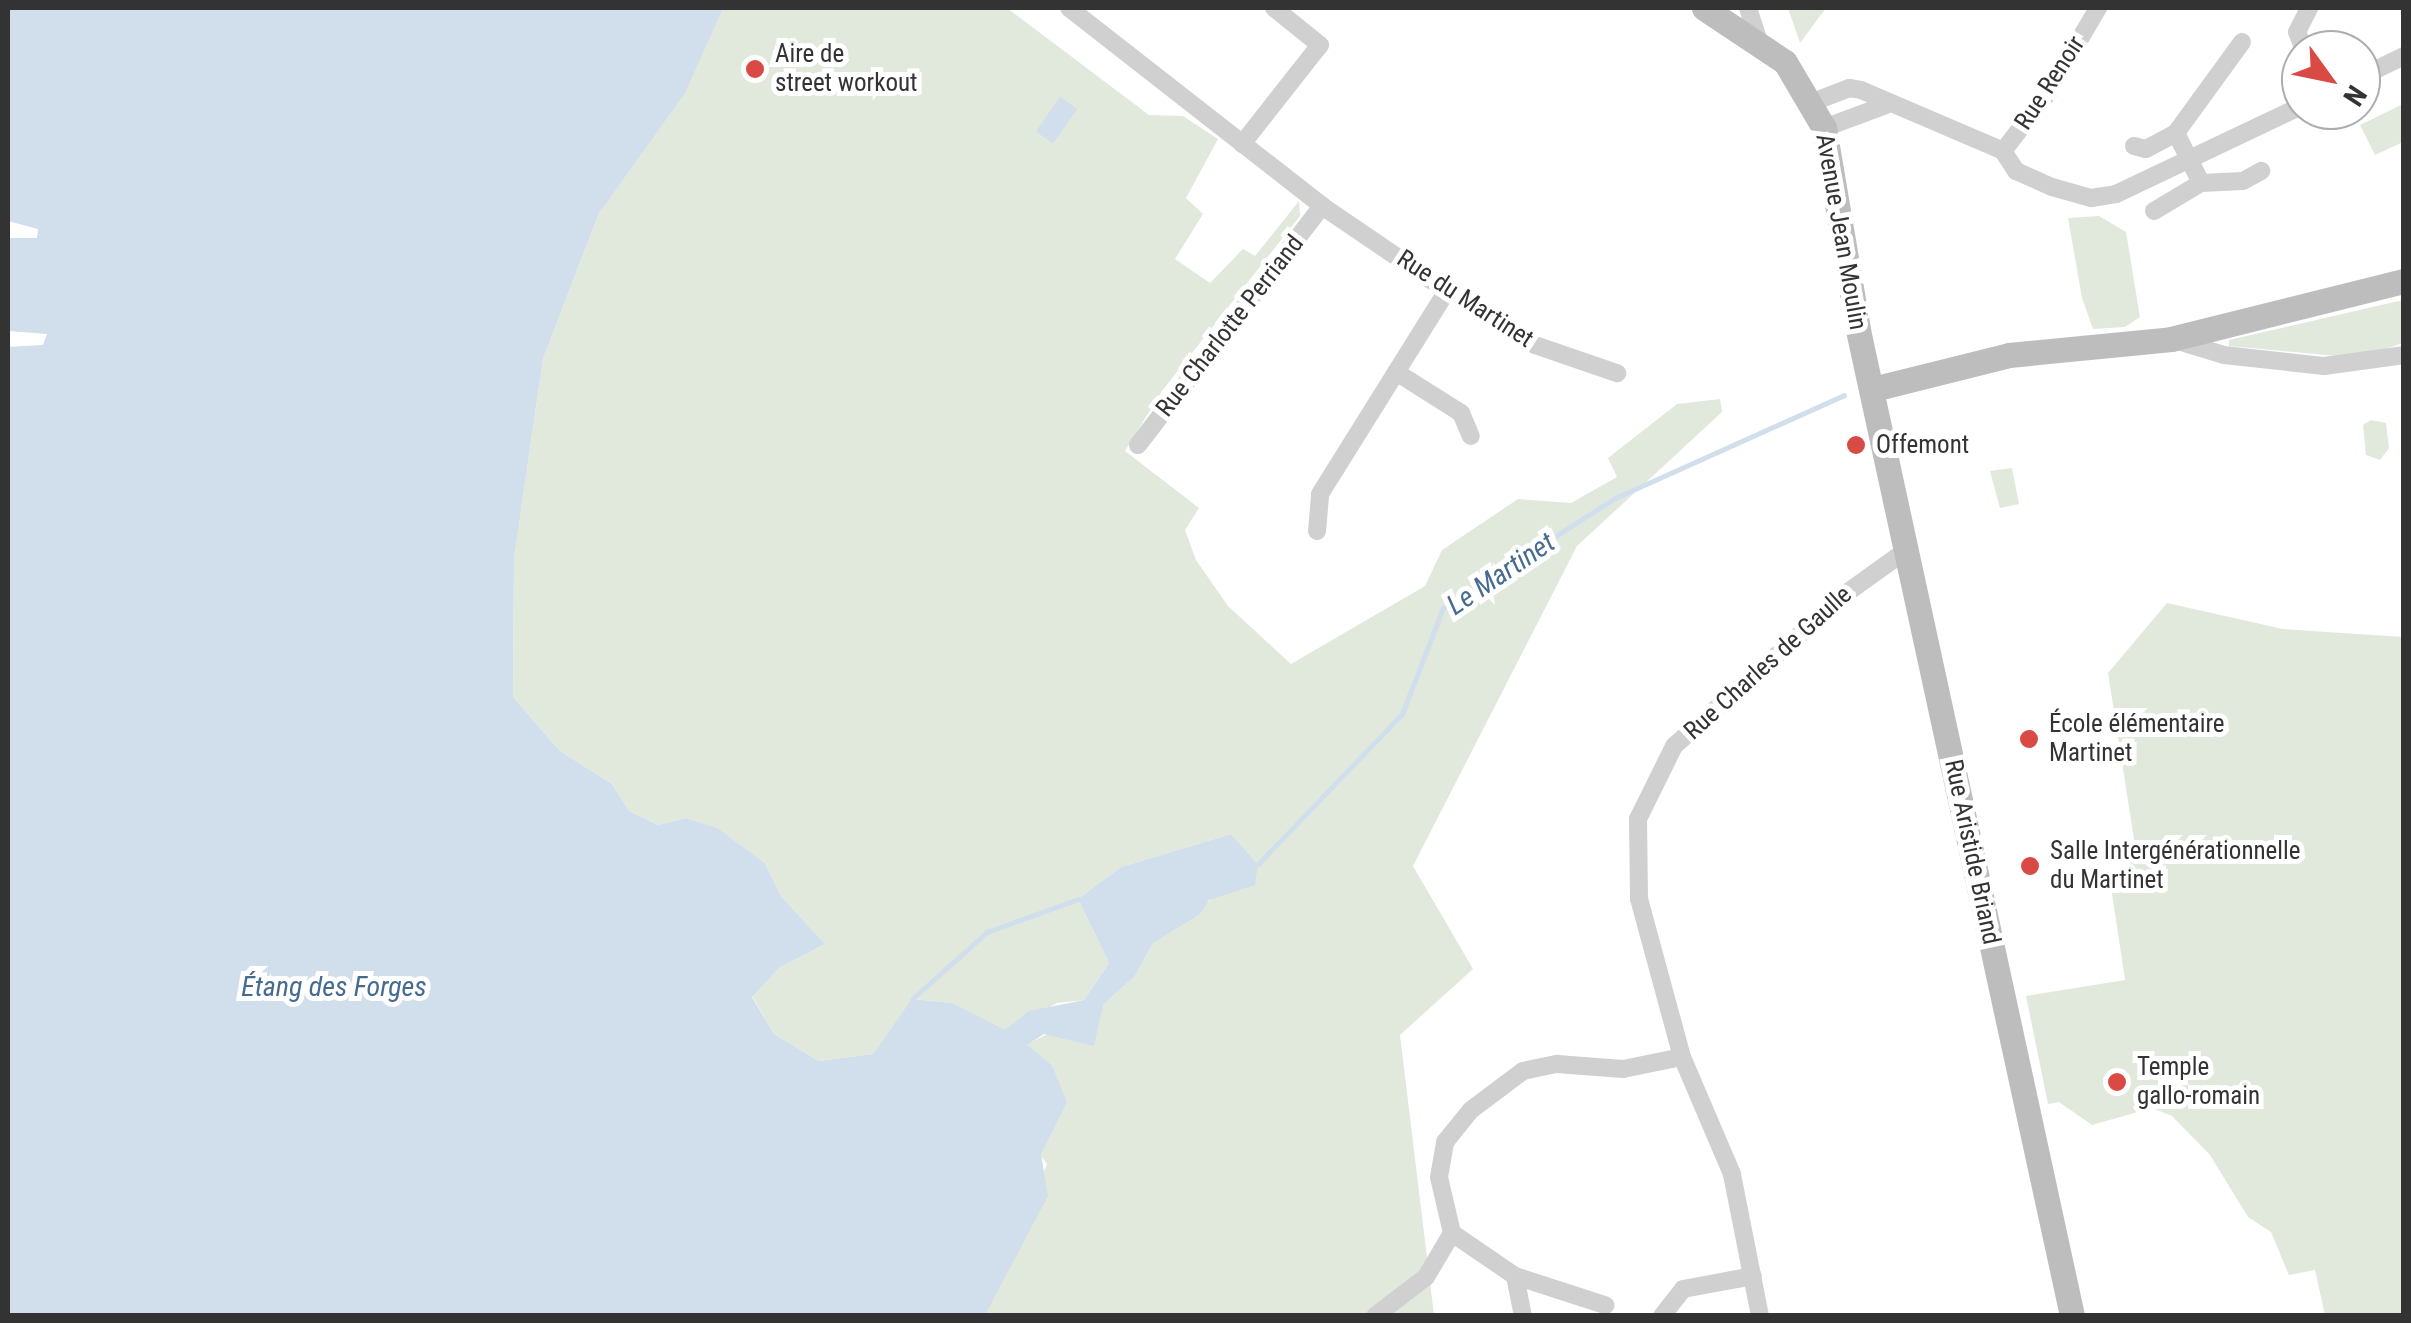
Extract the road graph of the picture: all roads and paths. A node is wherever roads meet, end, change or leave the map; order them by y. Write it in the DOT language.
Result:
graph roads {
  1 [pos="1069,8"];
  2 [pos="1274,8"];
  3 [pos="1748,8"];
  4 [pos="2098,8"];
  5 [pos="1714,10"];
  6 [pos="2242,42"];
  7 [pos="1760,45"];
  8 [pos="2404,56"];
  9 [pos="2381,67"];
  10 [pos="1813,102"];
  11 [pos="1886,104"];
  12 [pos="2281,116"];
  13 [pos="1824,128"];
  14 [pos="2176,133"];
  15 [pos="1242,144"];
  16 [pos="2134,146"];
  17 [pos="2003,151"];
  18 [pos="2190,159"];
  19 [pos="2261,171"];
  20 [pos="2201,183"];
  21 [pos="1322,206"];
  22 [pos="2154,212"];
  23 [pos="2404,280"];
  24 [pos="1447,291"];
  25 [pos="2171,339"];
  26 [pos="2404,354"];
  27 [pos="1396,372"];
  28 [pos="1617,373"];
  29 [pos="1873,388"];
  30 [pos="1471,436"];
  31 [pos="1138,445"];
  32 [pos="1317,531"];
  33 [pos="1908,549"];
  34 [pos="1682,1057"];
  35 [pos="1452,1233"];
  36 [pos="1515,1276"];
  37 [pos="1753,1276"];
  38 [pos="1604,1304"];
  39 [pos="1374,1316"];
  40 [pos="1522,1316"];
  41 [pos="1662,1316"];
  42 [pos="1760,1316"];
  43 [pos="2072,1316"];
  1 -- 15 [label="street, Rue du Martinet"];
  2 -- 15 [label="street"];
  3 -- 7 [label="street"];
  4 -- 17 [label="street, Rue Renoir"];
  5 -- 7 [label="main road, Avenue Jean Moulin"];
  6 -- 14 [label="street"];
  7 -- 10 [label="main road, Avenue Jean Moulin"];
  8 -- 9 [label="street"];
  10 -- 11 [label="street, Rue Renoir"];
  10 -- 13 [label="main road, Avenue Jean Moulin"];
  11 -- 13 [label="street"];
  11 -- 17 [label="street, Rue Renoir"];
  12 -- 18 [label="street"];
  13 -- 29 [label="main road, Avenue Jean Moulin"];
  14 -- 16 [label="street"];
  14 -- 18 [label="street"];
  15 -- 21 [label="street, Rue du Martinet"];
  17 -- 18 [label="street"];
  18 -- 20 [label="street"];
  19 -- 20 [label="street"];
  20 -- 22 [label="street"];
  21 -- 24 [label="street, Rue du Martinet"];
  21 -- 31 [label="street, Rue Charlotte Perriand"];
  23 -- 25 [label="main road"];
  24 -- 27 [label="street"];
  24 -- 28 [label="street, Rue du Martinet"];
  25 -- 26 [label="street"];
  25 -- 29 [label="main road"];
  27 -- 30 [label="street"];
  27 -- 32 [label="street"];
  29 -- 33 [label="main road, Rue Aristide Briand"];
  33 -- 34 [label="street, Rue Charles de Gaulle"];
  33 -- 43 [label="main road, Rue Aristide Briand"];
  34 -- 35 [label="street"];
  34 -- 37 [label="street, Rue Charles de Gaulle"];
  35 -- 36 [label="street"];
  35 -- 39 [label="street"];
  36 -- 38 [label="street"];
  36 -- 40 [label="street"];
  37 -- 41 [label="street"];
  37 -- 42 [label="street, Rue Charles de Gaulle"];
}
